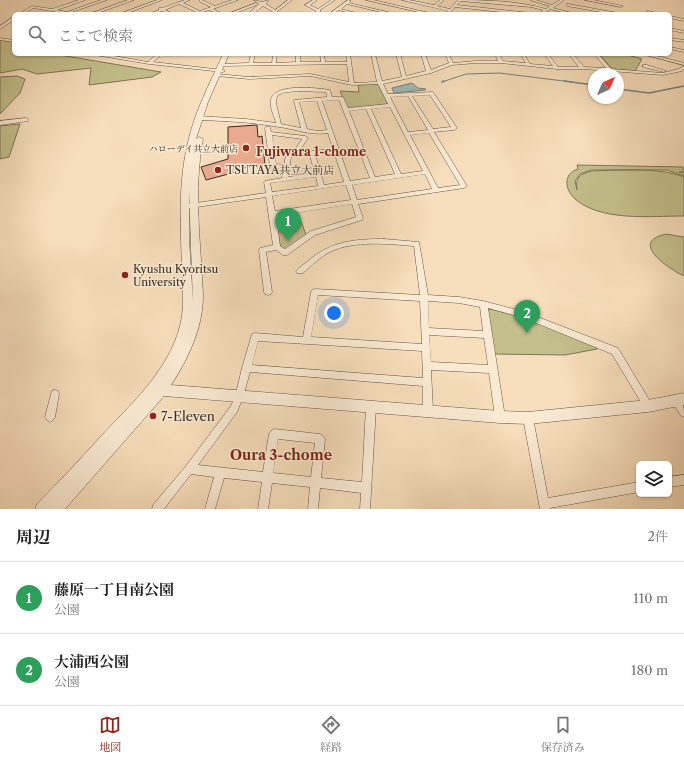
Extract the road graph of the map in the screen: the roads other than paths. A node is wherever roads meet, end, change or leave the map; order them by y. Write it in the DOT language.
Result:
graph roads {
  1 [pos="83,0"];
  2 [pos="105,0"];
  3 [pos="132,0"];
  4 [pos="140,0"];
  5 [pos="160,0"];
  6 [pos="188,0"];
  7 [pos="236,0"];
  8 [pos="248,0"];
  9 [pos="272,0"];
  10 [pos="290,0"];
  11 [pos="315,0"];
  12 [pos="333,0"];
  13 [pos="368,0"];
  14 [pos="404,0"];
  15 [pos="440,0"];
  16 [pos="532,0"];
  17 [pos="562,0"];
  18 [pos="587,0"];
  19 [pos="623,0"];
  20 [pos="201,1"];
  21 [pos="349,1"];
  22 [pos="227,2"];
  23 [pos="514,2"];
  24 [pos="179,3"];
  25 [pos="261,3"];
  26 [pos="149,4"];
  27 [pos="570,4"];
  28 [pos="435,6"];
  29 [pos="455,6"];
  30 [pos="621,6"];
  31 [pos="552,7"];
  32 [pos="212,8"];
  33 [pos="338,9"];
  34 [pos="51,10"];
  35 [pos="162,10"];
  36 [pos="240,10"];
  37 [pos="451,10"];
  38 [pos="546,10"];
  39 [pos="419,11"];
  40 [pos="24,12"];
  41 [pos="62,12"];
  42 [pos="70,12"];
  43 [pos="97,12"];
  44 [pos="127,12"];
  45 [pos="156,12"];
  46 [pos="167,12"];
  47 [pos="199,12"];
  48 [pos="218,12"];
  49 [pos="235,12"];
  50 [pos="252,12"];
  51 [pos="256,12"];
  52 [pos="273,12"];
  53 [pos="275,12"];
  54 [pos="318,12"];
  55 [pos="334,12"];
  56 [pos="350,12"];
  57 [pos="387,12"];
  58 [pos="415,12"];
  59 [pos="423,12"];
  60 [pos="511,12"];
  61 [pos="543,12"];
  62 [pos="564,12"];
  63 [pos="608,12"];
  64 [pos="619,12"];
  65 [pos="12,19"];
  66 [pos="672,20"];
  67 [pos="684,20"];
  68 [pos="672,21"];
  69 [pos="684,24"];
  70 [pos="0,28"];
  71 [pos="672,29"];
  72 [pos="684,32"];
  73 [pos="0,39"];
  74 [pos="672,39"];
  75 [pos="12,41"];
  76 [pos="684,41"];
  77 [pos="672,48"];
  78 [pos="684,51"];
  79 [pos="107,56"];
  80 [pos="158,56"];
  81 [pos="225,56"];
  82 [pos="229,56"];
  83 [pos="253,56"];
  84 [pos="275,56"];
  85 [pos="298,56"];
  86 [pos="322,56"];
  87 [pos="348,56"];
  88 [pos="373,56"];
  89 [pos="399,56"];
  90 [pos="424,56"];
  91 [pos="448,56"];
  92 [pos="498,56"];
  93 [pos="523,56"];
  94 [pos="548,56"];
  95 [pos="573,56"];
  96 [pos="598,56"];
  97 [pos="652,56"];
  98 [pos="501,62"];
  99 [pos="149,63"];
  100 [pos="298,63"];
  101 [pos="311,63"];
  102 [pos="323,63"];
  103 [pos="349,63"];
  104 [pos="251,64"];
  105 [pos="274,64"];
  106 [pos="451,64"];
  107 [pos="684,64"];
  108 [pos="529,65"];
  109 [pos="645,66"];
  110 [pos="557,68"];
  111 [pos="583,68"];
  112 [pos="588,68"];
  113 [pos="608,68"];
  114 [pos="684,68"];
  115 [pos="221,70"];
  116 [pos="624,71"];
  117 [pos="429,72"];
  118 [pos="670,73"];
  119 [pos="310,75"];
  120 [pos="404,76"];
  121 [pos="380,83"];
  122 [pos="352,84"];
  123 [pos="409,94"];
  124 [pos="387,96"];
  125 [pos="330,98"];
  126 [pos="319,99"];
  127 [pos="392,105"];
  128 [pos="368,108"];
  129 [pos="346,110"];
  130 [pos="201,118"];
  131 [pos="26,120"];
  132 [pos="0,123"];
  133 [pos="268,124"];
  134 [pos="279,125"];
  135 [pos="304,129"];
  136 [pos="329,131"];
  137 [pos="431,131"];
  138 [pos="269,132"];
  139 [pos="407,134"];
  140 [pos="337,150"];
  141 [pos="287,167"];
  142 [pos="426,172"];
  143 [pos="317,175"];
  144 [pos="400,176"];
  145 [pos="373,179"];
  146 [pos="286,180"];
  147 [pos="348,183"];
  148 [pos="321,186"];
  149 [pos="436,190"];
  150 [pos="269,194"];
  151 [pos="355,203"];
  152 [pos="189,206"];
  153 [pos="272,214"];
  154 [pos="277,247"];
  155 [pos="300,271"];
  156 [pos="268,292"];
  157 [pos="424,298"];
  158 [pos="483,304"];
  159 [pos="426,330"];
  160 [pos="487,335"];
  161 [pos="306,339"];
  162 [pos="426,348"];
  163 [pos="427,366"];
  164 [pos="246,368"];
  165 [pos="493,369"];
  166 [pos="427,382"];
  167 [pos="158,388"];
  168 [pos="55,394"];
  169 [pos="239,397"];
  170 [pos="680,400"];
  171 [pos="648,406"];
  172 [pos="371,407"];
  173 [pos="428,411"];
  174 [pos="684,413"];
  175 [pos="50,417"];
  176 [pos="500,417"];
  177 [pos="528,418"];
  178 [pos="189,469"];
  179 [pos="220,473"];
  180 [pos="268,477"];
  181 [pos="684,480"];
  182 [pos="316,482"];
  183 [pos="672,482"];
  184 [pos="366,488"];
  185 [pos="636,489"];
  186 [pos="544,506"];
  187 [pos="42,509"];
  188 [pos="56,509"];
  189 [pos="157,509"];
  190 [pos="210,509"];
  191 [pos="263,509"];
  192 [pos="313,509"];
  193 [pos="365,509"];
  1 -- 34 [label="street"];
  2 -- 42 [label="street"];
  3 -- 43 [label="street"];
  4 -- 26 [label="street"];
  5 -- 26 [label="street"];
  6 -- 24 [label="street"];
  7 -- 22 [label="street"];
  8 -- 25 [label="street"];
  9 -- 25 [label="street"];
  10 -- 53 [label="street"];
  11 -- 54 [label="street"];
  12 -- 54 [label="street"];
  13 -- 39 [label="street"];
  14 -- 28 [label="street"];
  15 -- 28 [label="street"];
  16 -- 31 [label="street"];
  17 -- 31 [label="street"];
  18 -- 30 [label="street"];
  19 -- 30 [label="street"];
  20 -- 32 [label="street"];
  21 -- 33 [label="street"];
  21 -- 57 [label="street"];
  22 -- 32 [label="street"];
  22 -- 36 [label="street"];
  23 -- 29 [label="street"];
  23 -- 38 [label="street"];
  24 -- 35 [label="street"];
  24 -- 47 [label="street"];
  25 -- 36 [label="street"];
  25 -- 50 [label="street"];
  25 -- 51 [label="street"];
  25 -- 52 [label="street"];
  26 -- 35 [label="street"];
  26 -- 44 [label="street"];
  27 -- 63 [label="street"];
  28 -- 37 [label="street"];
  29 -- 37 [label="street"];
  29 -- 60 [label="street"];
  30 -- 64 [label="street"];
  31 -- 38 [label="street"];
  31 -- 62 [label="street"];
  32 -- 47 [label="street"];
  32 -- 48 [label="street"];
  33 -- 55 [label="street"];
  33 -- 56 [label="street"];
  34 -- 40 [label="street"];
  34 -- 41 [label="street"];
  35 -- 45 [label="street"];
  35 -- 46 [label="street"];
  36 -- 49 [label="street"];
  38 -- 61 [label="street"];
  39 -- 58 [label="street"];
  39 -- 59 [label="street"];
  65 -- 70 [label="street"];
  66 -- 67 [label="street"];
  68 -- 69 [label="street"];
  71 -- 72 [label="street"];
  73 -- 75 [label="street"];
  74 -- 76 [label="street"];
  77 -- 78 [label="street"];
  79 -- 99 [label="street"];
  80 -- 99 [label="street"];
  81 -- 115 [label="street"];
  82 -- 115 [label="street"];
  83 -- 104 [label="street"];
  84 -- 105 [label="street"];
  85 -- 100 [label="street"];
  86 -- 102 [label="street"];
  87 -- 103 [label="street"];
  88 -- 121 [label="street"];
  89 -- 120 [label="street"];
  90 -- 117 [label="street"];
  91 -- 106 [label="street"];
  92 -- 98 [label="street"];
  93 -- 108 [label="street"];
  94 -- 110 [label="street"];
  95 -- 111 [label="street"];
  96 -- 113 [label="street"];
  97 -- 107 [label="street"];
  98 -- 106 [label="street"];
  98 -- 108 [label="street"];
  99 -- 115 [label="street"];
  100 -- 101 [label="street"];
  100 -- 105 [label="street"];
  101 -- 102 [label="street"];
  101 -- 119 [label="street"];
  102 -- 103 [label="street"];
  103 -- 122 [label="street"];
  104 -- 105 [label="street"];
  104 -- 115 [label="street"];
  106 -- 117 [label="street"];
  108 -- 110 [label="street"];
  109 -- 118 [label="street"];
  110 -- 111 [label="street"];
  111 -- 112 [label="street"];
  114 -- 118 [label="street"];
  115 -- 119 [label="street"];
  115 -- 130 [label="street"];
  116 -- 118 [label="street"];
  117 -- 120 [label="street"];
  119 -- 122 [label="street"];
  120 -- 121 [label="street"];
  121 -- 122 [label="street"];
  121 -- 124 [label="street"];
  123 -- 124 [label="street"];
  123 -- 137 [label="street"];
  123 -- 137 [label="street"];
  124 -- 127 [label="street"];
  125 -- 126 [label="street"];
  125 -- 129 [label="street"];
  125 -- 134 [label="street"];
  126 -- 135 [label="street"];
  126 -- 136 [label="street"];
  127 -- 128 [label="street"];
  127 -- 139 [label="street"];
  128 -- 129 [label="street"];
  128 -- 144 [label="street"];
  129 -- 145 [label="street"];
  130 -- 133 [label="street"];
  130 -- 152 [label="street"];
  131 -- 132 [label="street"];
  133 -- 134 [label="street"];
  133 -- 138 [label="street"];
  134 -- 135 [label="street"];
  135 -- 136 [label="street"];
  136 -- 140 [label="street"];
  137 -- 139 [label="street"];
  137 -- 149 [label="street"];
  138 -- 141 [label="street"];
  138 -- 141 [label="street"];
  139 -- 142 [label="street"];
  140 -- 143 [label="street"];
  140 -- 147 [label="street"];
  141 -- 146 [label="street"];
  142 -- 144 [label="street"];
  142 -- 149 [label="street"];
  143 -- 146 [label="street"];
  143 -- 148 [label="street"];
  144 -- 145 [label="street"];
  145 -- 147 [label="street"];
  146 -- 150 [label="street"];
  147 -- 148 [label="street"];
  147 -- 151 [label="street"];
  148 -- 150 [label="street"];
  149 -- 151 [label="street"];
  150 -- 152 [label="street"];
  150 -- 153 [label="street"];
  151 -- 153 [label="street"];
  151 -- 154 [label="street"];
  152 -- 167 [label="street"];
  153 -- 154 [label="street"];
  154 -- 156 [label="street"];
  155 -- 157 [label="street"];
  157 -- 158 [label="street"];
  157 -- 159 [label="street"];
  157 -- 161 [label="street"];
  158 -- 160 [label="street"];
  158 -- 171 [label="street"];
  159 -- 160 [label="street"];
  159 -- 162 [label="street"];
  160 -- 165 [label="street"];
  161 -- 162 [label="street"];
  161 -- 164 [label="street"];
  162 -- 163 [label="street"];
  163 -- 165 [label="street"];
  163 -- 166 [label="street"];
  164 -- 166 [label="street"];
  164 -- 169 [label="street"];
  165 -- 176 [label="street"];
  166 -- 173 [label="street"];
  167 -- 169 [label="street"];
  167 -- 187 [label="street"];
  167 -- 188 [label="street"];
  168 -- 175 [label="street"];
  169 -- 172 [label="street"];
  169 -- 178 [label="street"];
  170 -- 171 [label="street"];
  170 -- 174 [label="street"];
  171 -- 177 [label="street"];
  172 -- 173 [label="street"];
  172 -- 184 [label="street"];
  173 -- 176 [label="street"];
  176 -- 177 [label="street"];
  177 -- 186 [label="street"];
  178 -- 179 [label="street"];
  178 -- 189 [label="street"];
  179 -- 180 [label="street"];
  179 -- 190 [label="street"];
  180 -- 182 [label="street"];
  180 -- 182 [label="street"];
  180 -- 191 [label="street"];
  181 -- 183 [label="street"];
  182 -- 184 [label="street"];
  182 -- 192 [label="street"];
  184 -- 193 [label="street"];
  185 -- 186 [label="street"];
}
